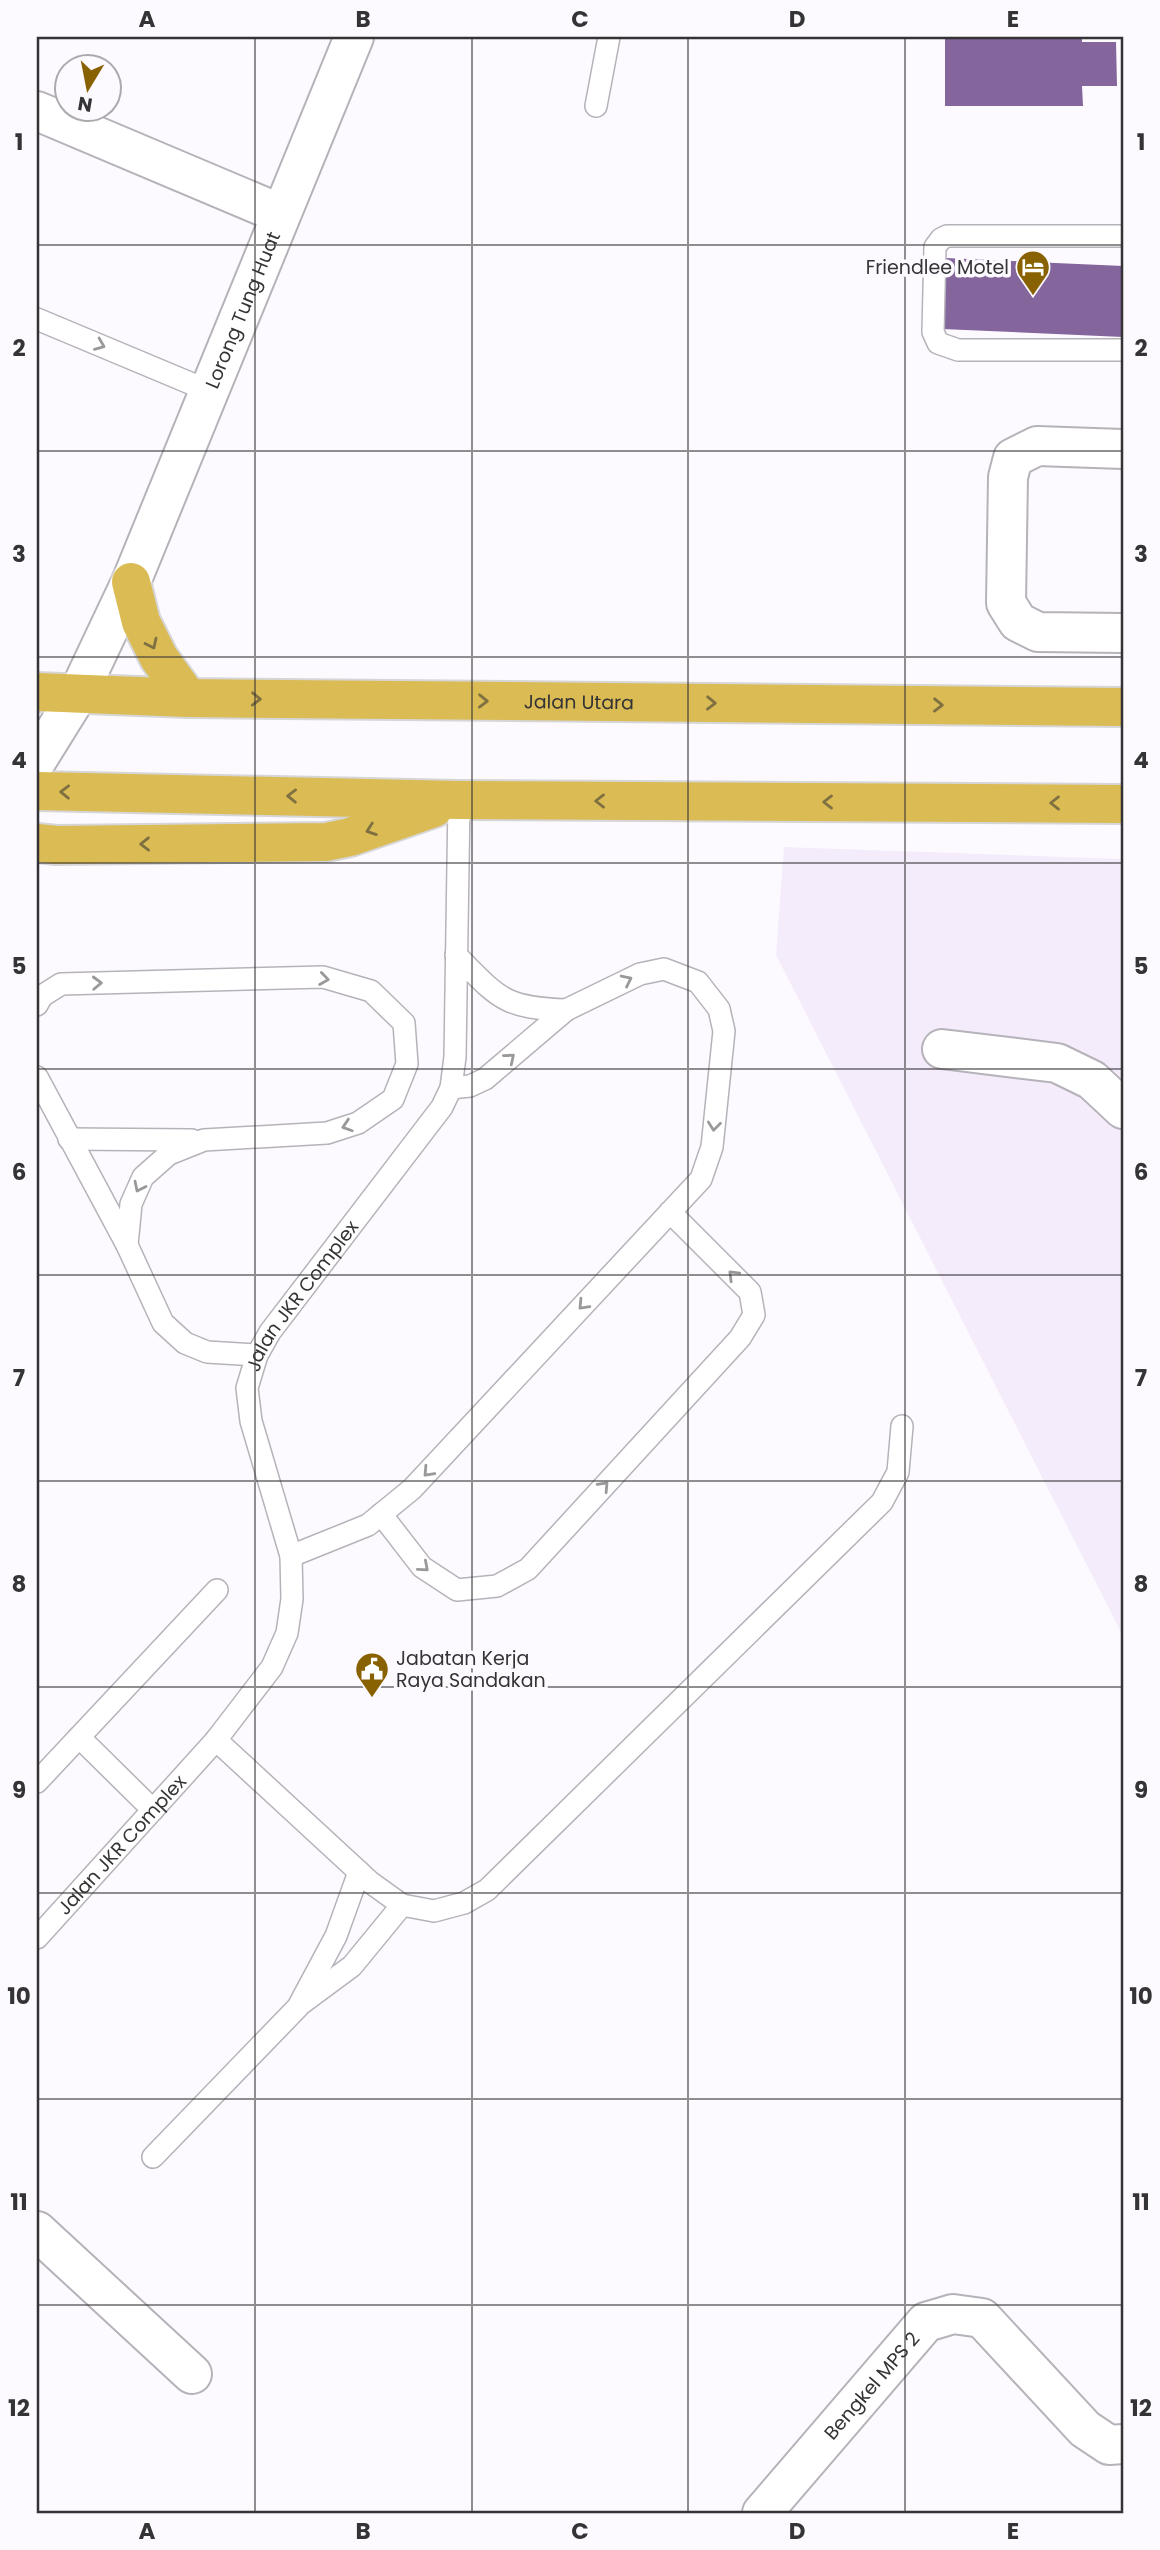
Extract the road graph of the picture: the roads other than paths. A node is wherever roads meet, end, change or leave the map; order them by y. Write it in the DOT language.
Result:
graph roads {
  1 [pos="354,37"];
  2 [pos="609,37"];
  3 [pos="596,106"];
  4 [pos="37,111"];
  5 [pos="281,214"];
  6 [pos="1123,236"];
  7 [pos="37,319"];
  8 [pos="1123,350"];
  9 [pos="209,391"];
  10 [pos="1123,449"];
  11 [pos="131,582"];
  12 [pos="1123,633"];
  13 [pos="37,692"];
  14 [pos="78,694"];
  15 [pos="188,698"];
  16 [pos="1123,706"];
  17 [pos="37,727"];
  18 [pos="37,760"];
  19 [pos="37,791"];
  20 [pos="459,800"];
  21 [pos="1123,804"];
  22 [pos="37,843"];
  23 [pos="456,955"];
  24 [pos="37,1005"];
  25 [pos="566,1010"];
  26 [pos="942,1049"];
  27 [pos="37,1077"];
  28 [pos="451,1088"];
  29 [pos="1123,1109"];
  30 [pos="69,1139"];
  31 [pos="204,1140"];
  32 [pos="670,1212"];
  33 [pos="127,1245"];
  34 [pos="257,1355"];
  35 [pos="902,1426"];
  36 [pos="381,1514"];
  37 [pos="291,1556"];
  38 [pos="217,1590"];
  39 [pos="79,1737"];
  40 [pos="216,1740"];
  41 [pos="37,1782"];
  42 [pos="153,1810"];
  43 [pos="359,1872"];
  44 [pos="402,1905"];
  45 [pos="37,1938"];
  46 [pos="298,2007"];
  47 [pos="153,2157"];
  48 [pos="37,2231"];
  49 [pos="192,2374"];
  50 [pos="1123,2444"];
  51 [pos="762,2513"];
  1 -- 5 [label="street, Lorong Tung Huat"];
  2 -- 3 [label="lane"];
  4 -- 5 [label="street"];
  5 -- 9 [label="street, Lorong Tung Huat"];
  6 -- 8 [label="lane"];
  7 -- 9 [label="lane, one-way"];
  9 -- 11 [label="street, Lorong Tung Huat"];
  10 -- 12 [label="street"];
  11 -- 14 [label="street, Lorong Tung Huat"];
  11 -- 15 [label="highway, one-way"];
  13 -- 14 [label="highway, Jalan Utara"];
  14 -- 15 [label="highway, Jalan Utara"];
  14 -- 17 [label="street"];
  14 -- 18 [label="street, Lorong Tung Huat"];
  15 -- 16 [label="highway, Jalan Utara, one-way"];
  20 -- 19 [label="highway, one-way"];
  21 -- 20 [label="highway, one-way"];
  20 -- 22 [label="highway, one-way"];
  20 -- 23 [label="lane, Jalan JKR Complex"];
  23 -- 25 [label="lane"];
  23 -- 28 [label="lane, Jalan JKR Complex"];
  24 -- 31 [label="lane, one-way"];
  28 -- 25 [label="lane, one-way"];
  25 -- 32 [label="lane, one-way"];
  26 -- 29 [label="street"];
  27 -- 30 [label="lane"];
  28 -- 34 [label="lane, Jalan JKR Complex"];
  30 -- 31 [label="lane"];
  30 -- 33 [label="lane"];
  31 -- 33 [label="lane, one-way"];
  32 -- 36 [label="lane, one-way"];
  36 -- 32 [label="lane, one-way"];
  33 -- 34 [label="lane"];
  34 -- 37 [label="lane, Jalan JKR Complex"];
  35 -- 44 [label="lane"];
  36 -- 37 [label="lane"];
  37 -- 40 [label="lane, Jalan JKR Complex"];
  38 -- 39 [label="lane"];
  39 -- 41 [label="lane"];
  39 -- 42 [label="lane"];
  40 -- 42 [label="lane, Jalan JKR Complex"];
  40 -- 43 [label="lane"];
  42 -- 45 [label="lane, Jalan JKR Complex"];
  43 -- 44 [label="lane"];
  43 -- 46 [label="lane"];
  44 -- 46 [label="lane"];
  46 -- 47 [label="lane"];
  48 -- 49 [label="street"];
  50 -- 51 [label="street, Bengkel MPS 2"];
}
